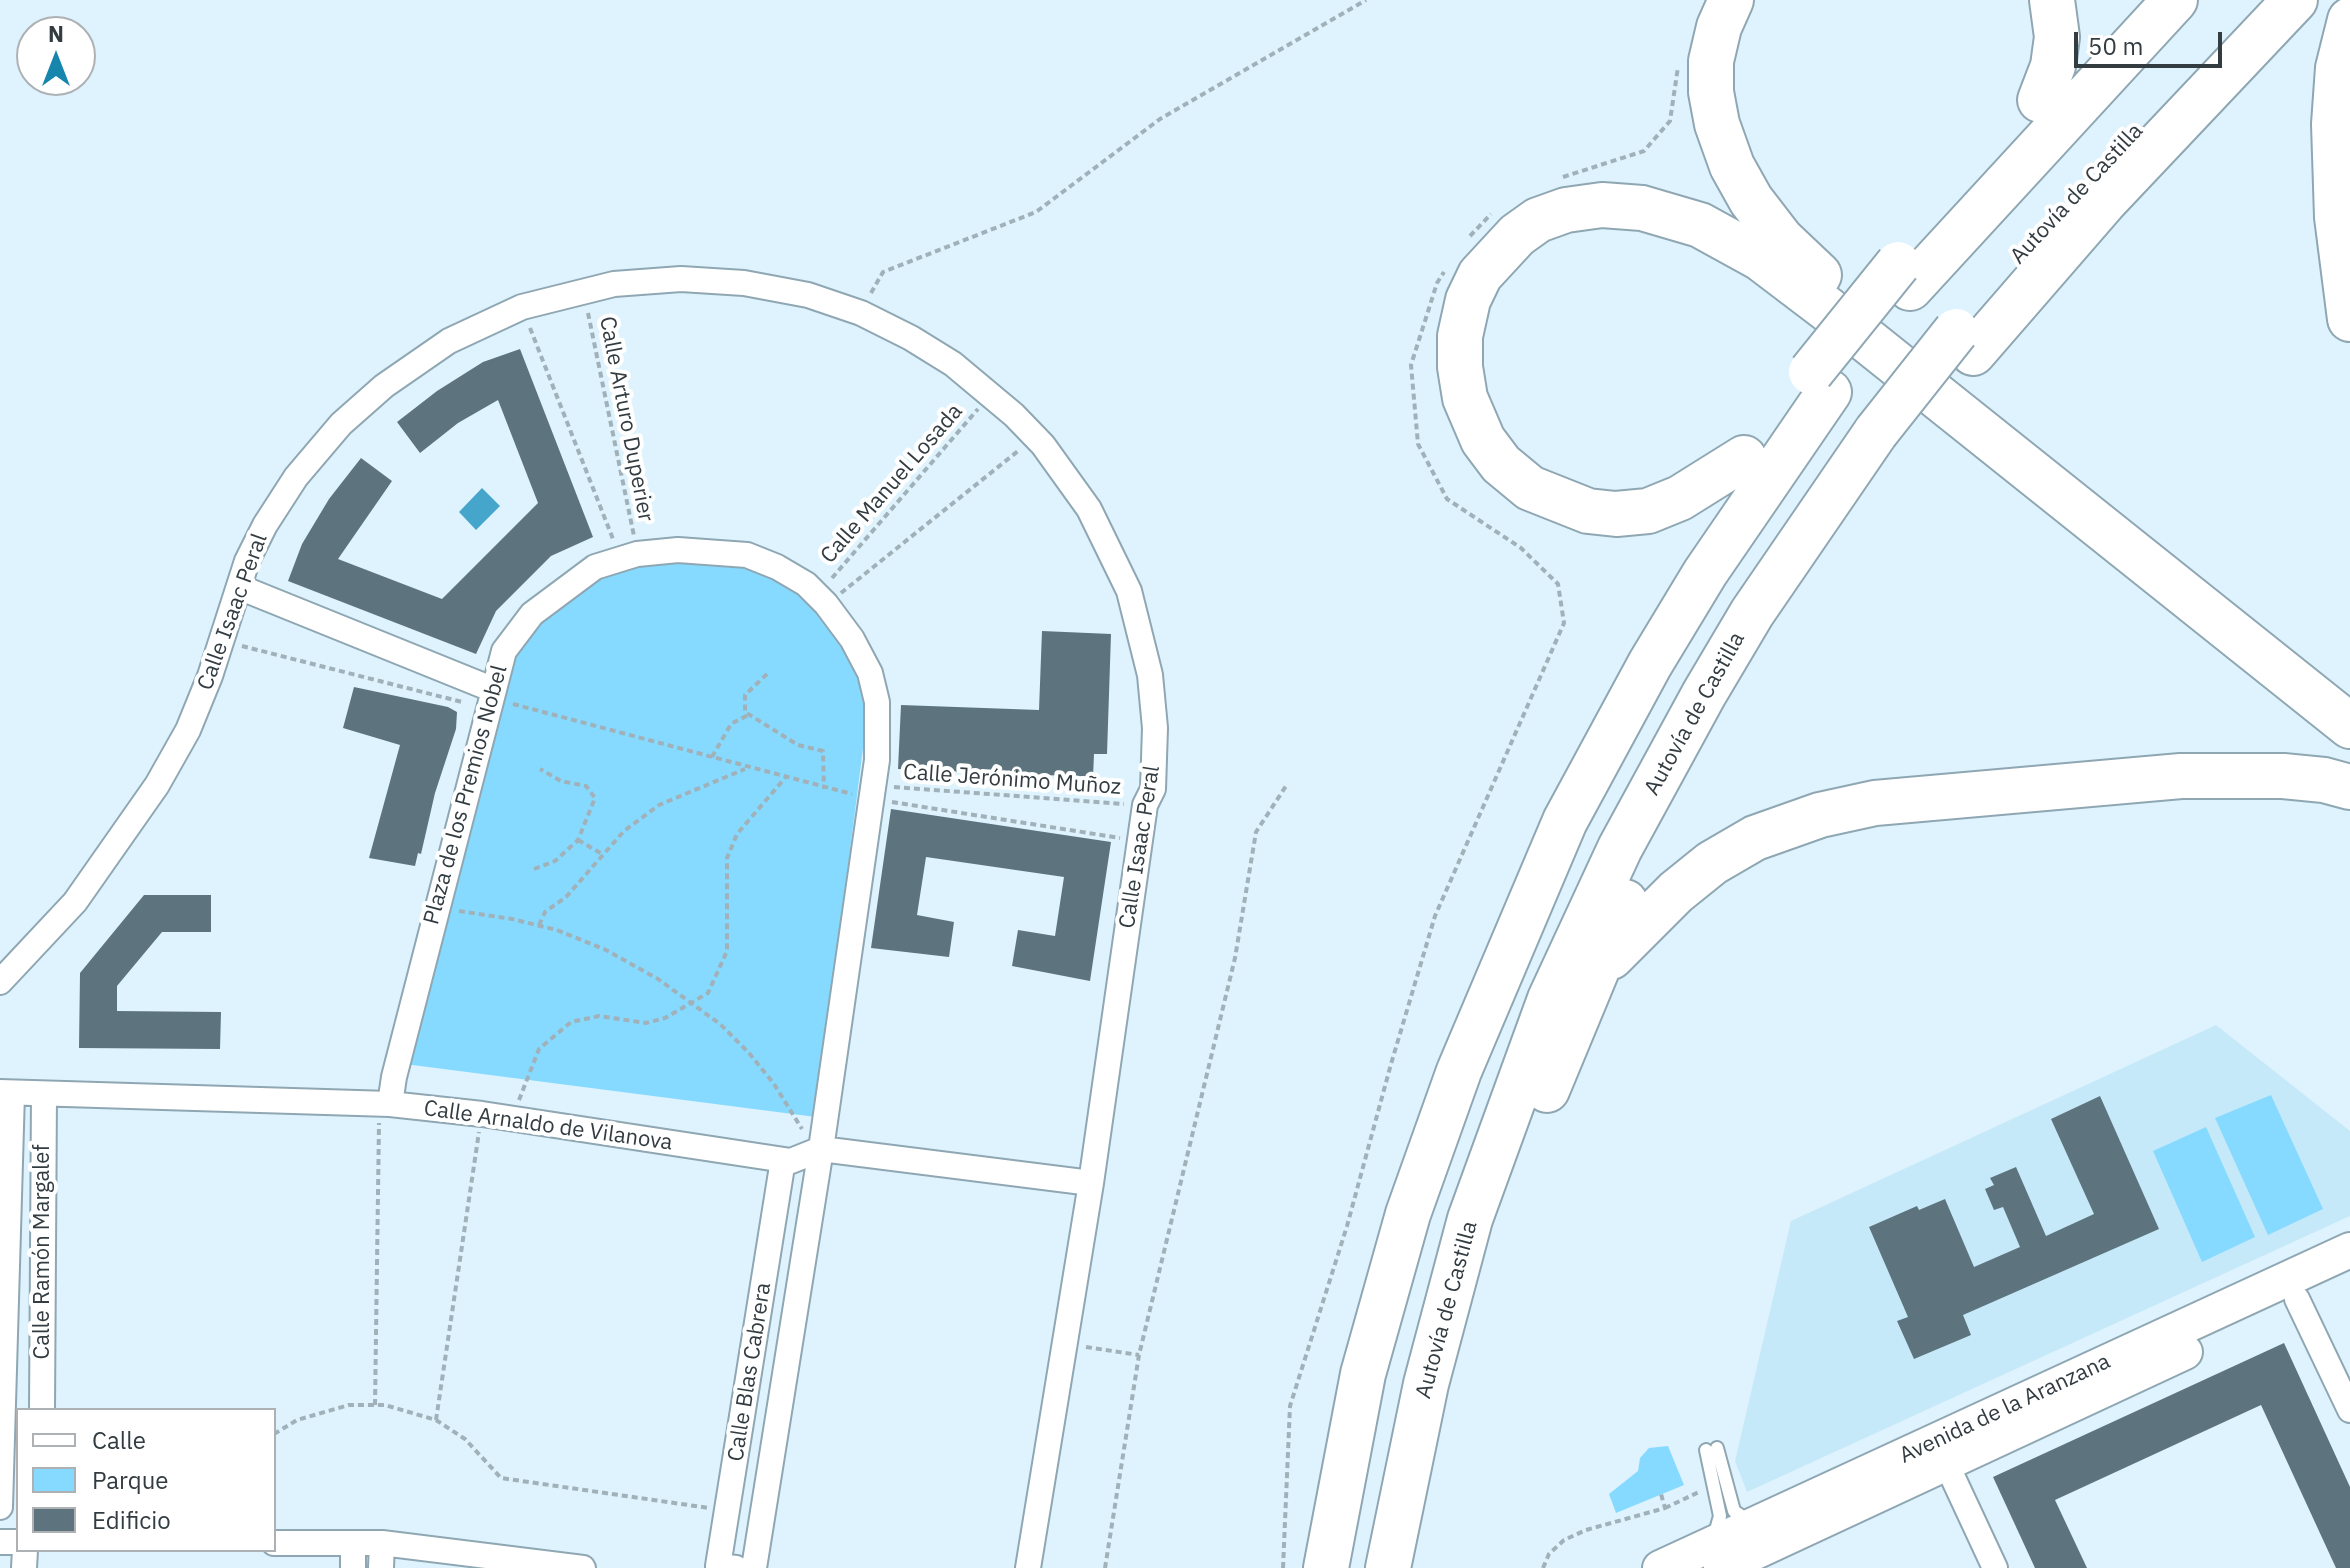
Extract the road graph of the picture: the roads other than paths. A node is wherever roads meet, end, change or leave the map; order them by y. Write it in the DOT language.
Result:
graph roads {
  1 [pos="1731,0"];
  2 [pos="2052,0"];
  3 [pos="2136,0"];
  4 [pos="2175,0"];
  5 [pos="2257,0"];
  6 [pos="2295,0"];
  7 [pos="2350,20"];
  8 [pos="2040,100"];
  9 [pos="1904,276"];
  10 [pos="2350,319"];
  11 [pos="1964,342"];
  12 [pos="1820,382"];
  13 [pos="1885,442"];
  14 [pos="1744,458"];
  15 [pos="239,587"];
  16 [pos="2350,692"];
  17 [pos="491,699"];
  18 [pos="2350,726"];
  19 [pos="2350,787"];
  20 [pos="1601,966"];
  21 [pos="0,982"];
  22 [pos="1459,1071"];
  23 [pos="6,1093"];
  24 [pos="44,1094"];
  25 [pos="385,1104"];
  26 [pos="821,1149"];
  27 [pos="787,1161"];
  28 [pos="1091,1183"];
  29 [pos="2350,1250"];
  30 [pos="2350,1274"];
  31 [pos="2297,1299"];
  32 [pos="42,1408"];
  33 [pos="2350,1410"];
  34 [pos="1947,1465"];
  35 [pos="0,1507"];
  36 [pos="1754,1524"];
  37 [pos="276,1543"];
  38 [pos="353,1543"];
  39 [pos="382,1543"];
  40 [pos="1717,1556"];
  41 [pos="353,1568"];
  42 [pos="381,1568"];
  43 [pos="583,1568"];
  44 [pos="736,1568"];
  45 [pos="754,1568"];
  46 [pos="1028,1568"];
  47 [pos="1326,1568"];
  48 [pos="1388,1568"];
  49 [pos="1410,1568"];
  50 [pos="1660,1568"];
  51 [pos="1995,1568"];
  1 -- 16 [label="highway"];
  2 -- 8 [label="highway"];
  3 -- 8 [label="highway"];
  4 -- 9 [label="highway"];
  5 -- 11 [label="highway, Autovía de Castilla"];
  6 -- 11 [label="highway"];
  7 -- 10 [label="highway"];
  8 -- 9 [label="highway"];
  9 -- 12 [label="highway"];
  11 -- 13 [label="highway, Autovía de Castilla, bridge"];
  12 -- 14 [label="highway"];
  12 -- 22 [label="highway"];
  13 -- 20 [label="highway"];
  13 -- 48 [label="highway, Autovía de Castilla"];
  14 -- 18 [label="highway"];
  14 -- 22 [label="highway"];
  15 -- 17 [label="street"];
  15 -- 21 [label="street, Calle Isaac Peral"];
  15 -- 28 [label="street, Calle Isaac Peral"];
  17 -- 25 [label="street, Plaza de los Premios Nobel"];
  17 -- 26 [label="street, Plaza de los Premios Nobel"];
  19 -- 20 [label="highway"];
  20 -- 49 [label="highway"];
  22 -- 47 [label="highway"];
  23 -- 24 [label="street, Calle Arnaldo de Vilanova"];
  23 -- 35 [label="street, Calle Ramón Margalef"];
  24 -- 25 [label="street, Calle Arnaldo de Vilanova"];
  24 -- 32 [label="street, Calle Ramón Margalef"];
  25 -- 27 [label="street, Calle Arnaldo de Vilanova"];
  26 -- 27 [label="street"];
  26 -- 28 [label="street"];
  26 -- 45 [label="street, Calle Blas Cabrera"];
  27 -- 44 [label="street, Calle Blas Cabrera"];
  28 -- 46 [label="street, Calle Isaac Peral"];
  29 -- 36 [label="street, Avenida de la Aranzana"];
  30 -- 31 [label="street, Avenida de la Aranzana"];
  31 -- 33 [label="street"];
  31 -- 34 [label="street, Avenida de la Aranzana"];
  34 -- 40 [label="street, Avenida de la Aranzana"];
  34 -- 51 [label="street"];
  36 -- 40 [label="street, Avenida de la Aranzana"];
  36 -- 40 [label="lane"];
  37 -- 38 [label="street"];
  38 -- 39 [label="street"];
  38 -- 41 [label="street"];
  39 -- 42 [label="street"];
  39 -- 43 [label="street"];
  40 -- 50 [label="street, Avenida de la Aranzana"];
}
